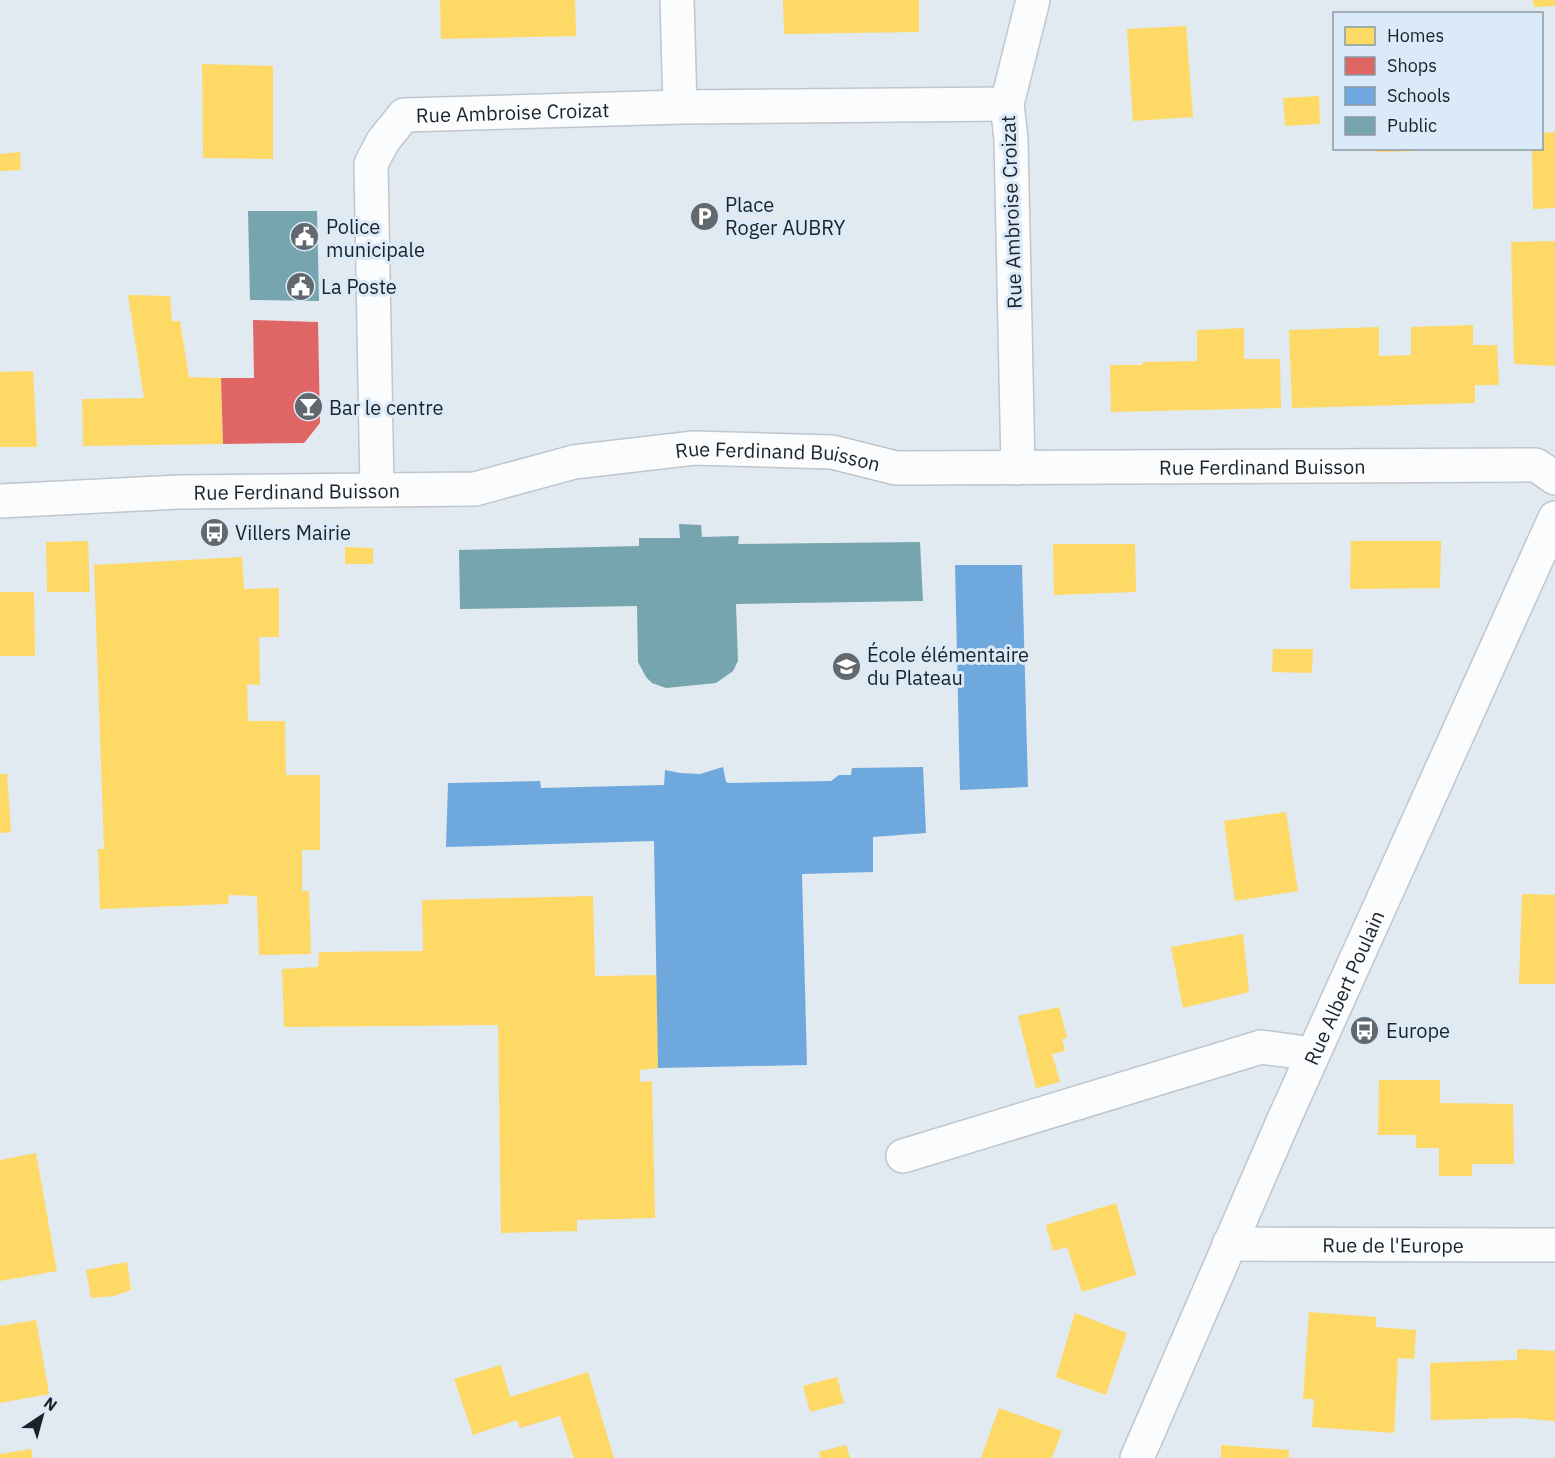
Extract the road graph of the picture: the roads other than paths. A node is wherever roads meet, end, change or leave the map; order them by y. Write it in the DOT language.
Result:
graph roads {
  1 [pos="677,0"];
  2 [pos="1033,0"];
  3 [pos="1006,104"];
  4 [pos="680,107"];
  5 [pos="1018,468"];
  6 [pos="1555,478"];
  7 [pos="377,490"];
  8 [pos="0,501"];
  9 [pos="1555,518"];
  10 [pos="1313,1054"];
  11 [pos="903,1156"];
  12 [pos="1229,1244"];
  13 [pos="1555,1245"];
  14 [pos="1137,1458"];
  1 -- 4 [label="street"];
  2 -- 3 [label="street"];
  3 -- 4 [label="street, Rue Ambroise Croizat"];
  3 -- 5 [label="street, Rue Ambroise Croizat"];
  4 -- 7 [label="street, Rue Ambroise Croizat"];
  5 -- 6 [label="street, Rue Ferdinand Buisson"];
  5 -- 7 [label="street, Rue Ferdinand Buisson"];
  7 -- 8 [label="street, Rue Ferdinand Buisson"];
  9 -- 10 [label="street, Rue Albert Poulain"];
  10 -- 11 [label="street"];
  10 -- 12 [label="street, Rue Albert Poulain"];
  12 -- 13 [label="street, Rue de l'Europe"];
  12 -- 14 [label="street, Rue Albert Poulain"];
}
